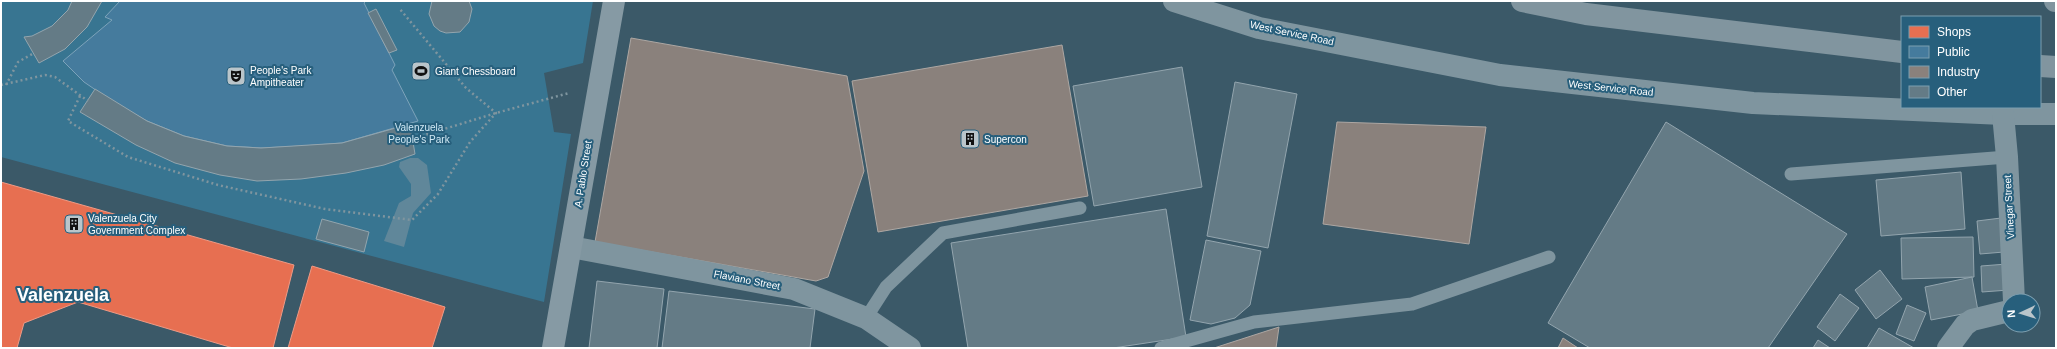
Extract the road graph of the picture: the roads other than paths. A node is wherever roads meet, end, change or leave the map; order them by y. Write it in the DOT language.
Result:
graph roads {
  1 [pos="614,1"];
  2 [pos="1174,1"];
  3 [pos="1522,1"];
  4 [pos="1901,52"];
  5 [pos="2041,66"];
  6 [pos="2056,67"];
  7 [pos="2003,114"];
  8 [pos="2056,114"];
  9 [pos="2007,157"];
  10 [pos="1790,174"];
  11 [pos="1080,208"];
  12 [pos="571,247"];
  13 [pos="1549,257"];
  14 [pos="2014,293"];
  15 [pos="2001,313"];
  16 [pos="866,318"];
  17 [pos="553,348"];
  18 [pos="910,348"];
  19 [pos="1161,348"];
  20 [pos="1948,348"];
  1 -- 12 [label="street, A. Pablo Street"];
  2 -- 7 [label="street, West Service Road"];
  3 -- 4 [label="highway"];
  5 -- 6 [label="highway"];
  7 -- 8 [label="street, West Service Road"];
  7 -- 9 [label="street, Vinegar Street"];
  9 -- 10 [label="lane"];
  9 -- 14 [label="street, Vinegar Street"];
  11 -- 16 [label="lane"];
  12 -- 16 [label="street, Flaviano Street"];
  12 -- 17 [label="street, A. Pablo Street"];
  13 -- 19 [label="lane"];
  15 -- 20 [label="street"];
  16 -- 18 [label="street, Flaviano Street"];
}
